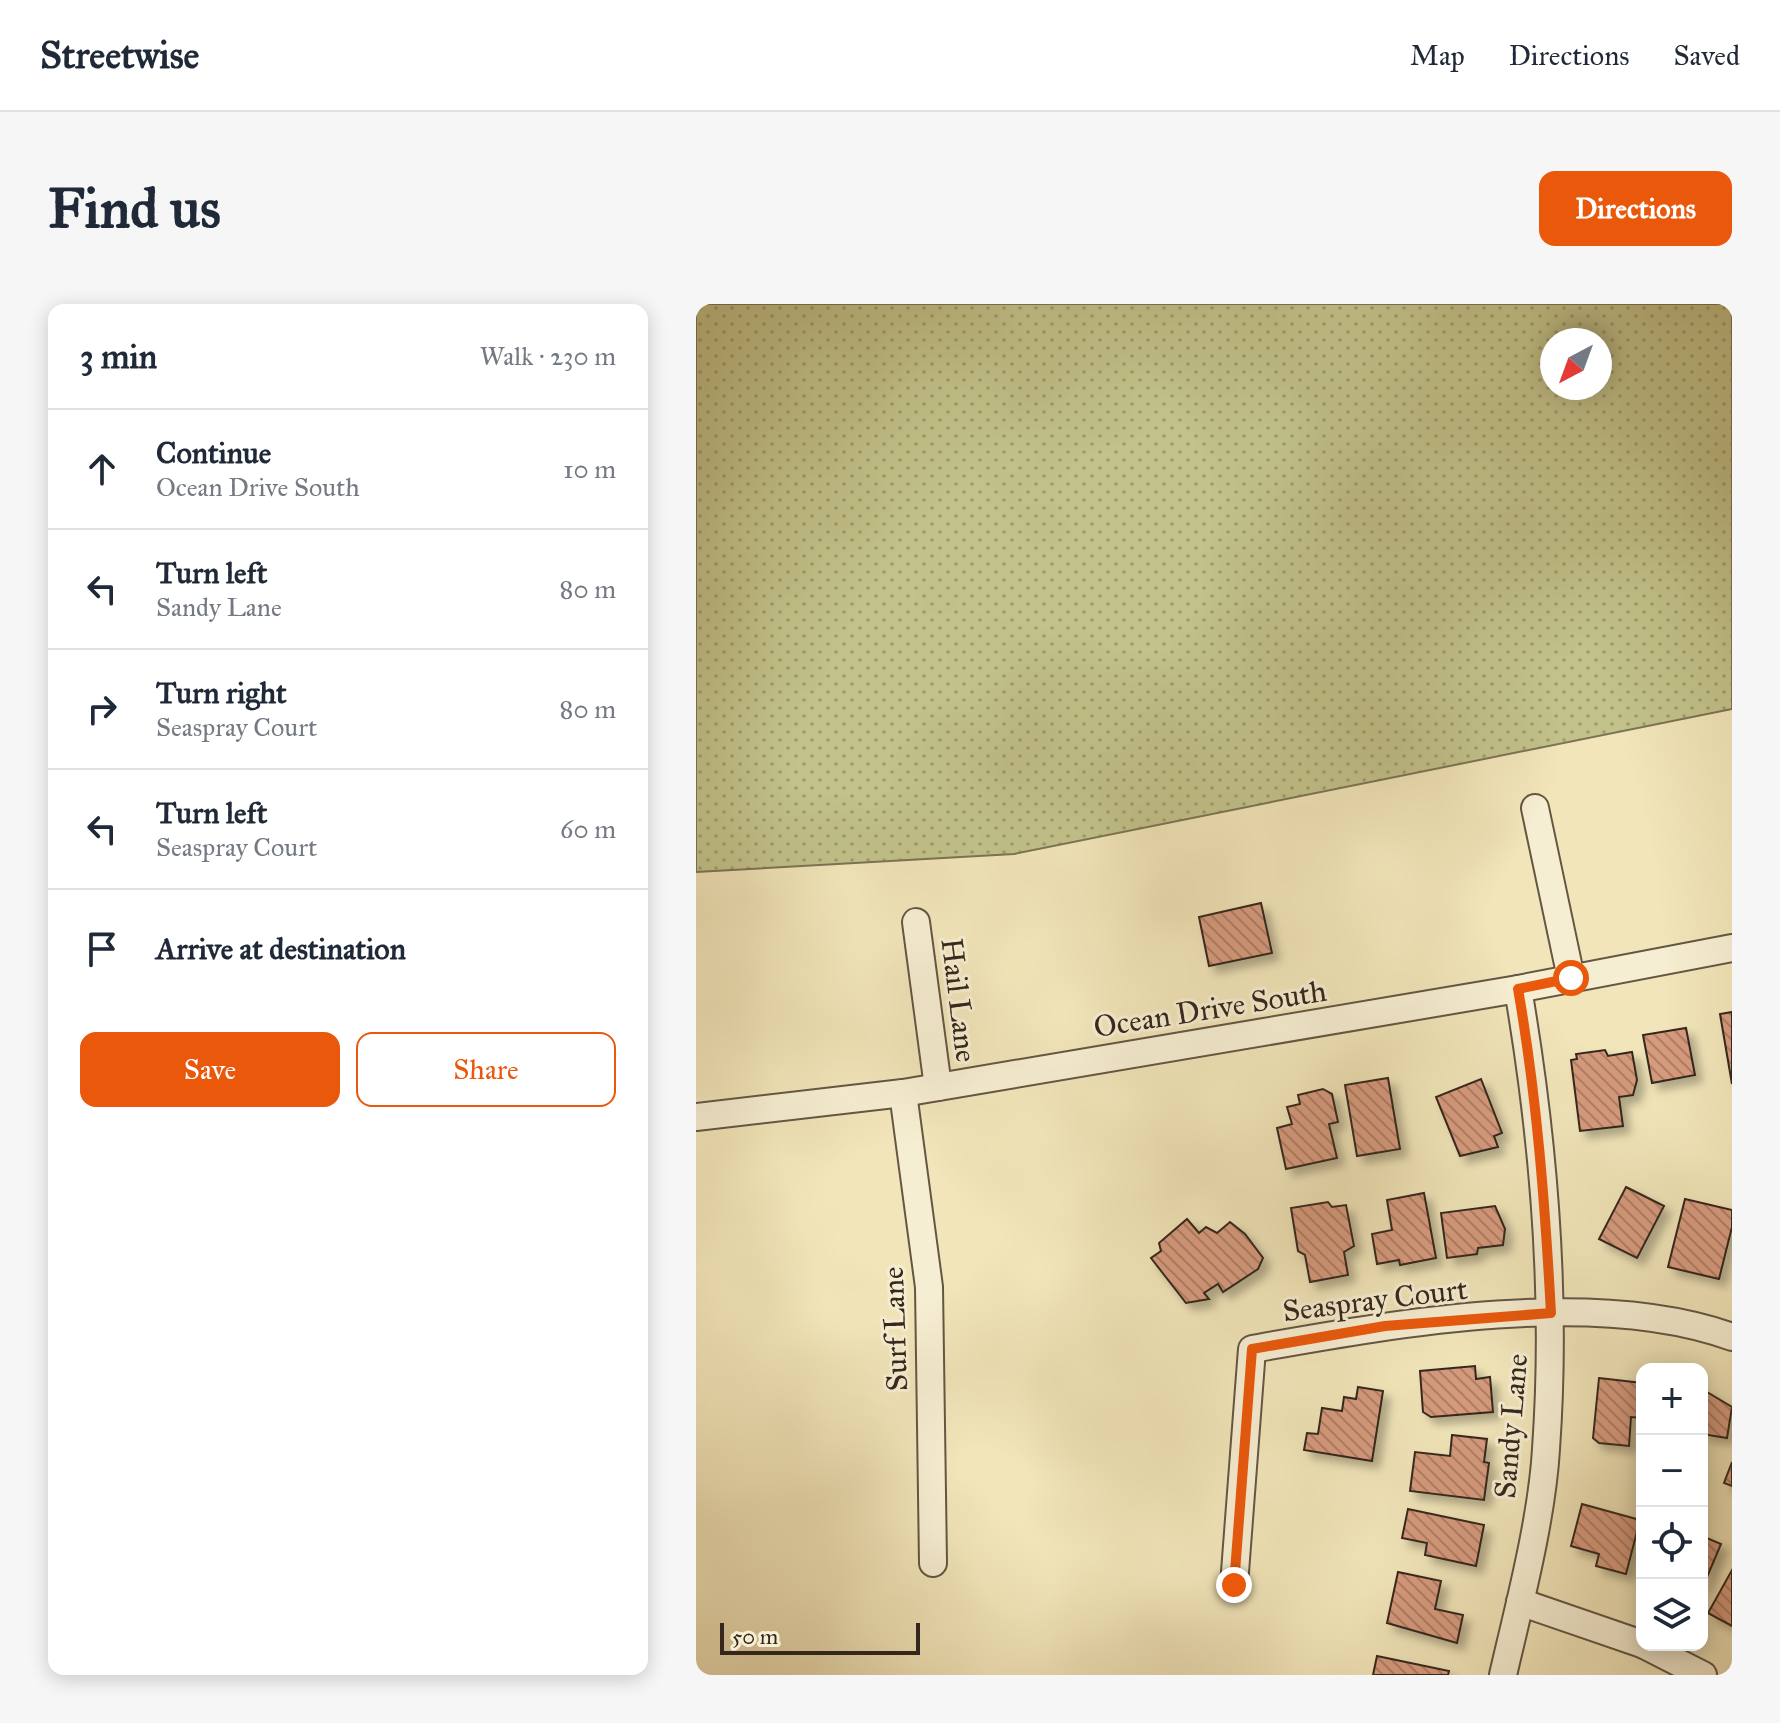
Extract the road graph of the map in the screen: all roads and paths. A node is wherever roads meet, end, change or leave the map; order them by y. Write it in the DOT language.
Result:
graph roads {
  1 [pos="1535,808"];
  2 [pos="916,922"];
  3 [pos="1732,948"];
  4 [pos="1571,978"];
  5 [pos="1518,989"];
  6 [pos="938,1087"];
  7 [pos="903,1093"];
  8 [pos="696,1117"];
  9 [pos="1551,1313"];
  10 [pos="1732,1337"];
  11 [pos="933,1563"];
  12 [pos="1234,1585"];
  13 [pos="1520,1602"];
  14 [pos="1636,1643"];
  15 [pos="1655,1651"];
  16 [pos="1503,1675"];
  17 [pos="1703,1675"];
  1 -- 4 [label="street"];
  2 -- 6 [label="street, Hail Lane"];
  3 -- 4 [label="street, Ocean Drive South"];
  4 -- 5 [label="street, Ocean Drive South"];
  5 -- 6 [label="street, Ocean Drive South"];
  5 -- 9 [label="street, Sandy Lane"];
  6 -- 7 [label="street, Ocean Drive South"];
  7 -- 8 [label="street, Ocean Drive South"];
  7 -- 11 [label="street, Surf Lane"];
  9 -- 10 [label="street"];
  9 -- 12 [label="street, Seaspray Court"];
  9 -- 13 [label="street, Sandy Lane"];
  13 -- 14 [label="street"];
  13 -- 16 [label="street, Sandy Lane"];
  15 -- 17 [label="street"];
}
